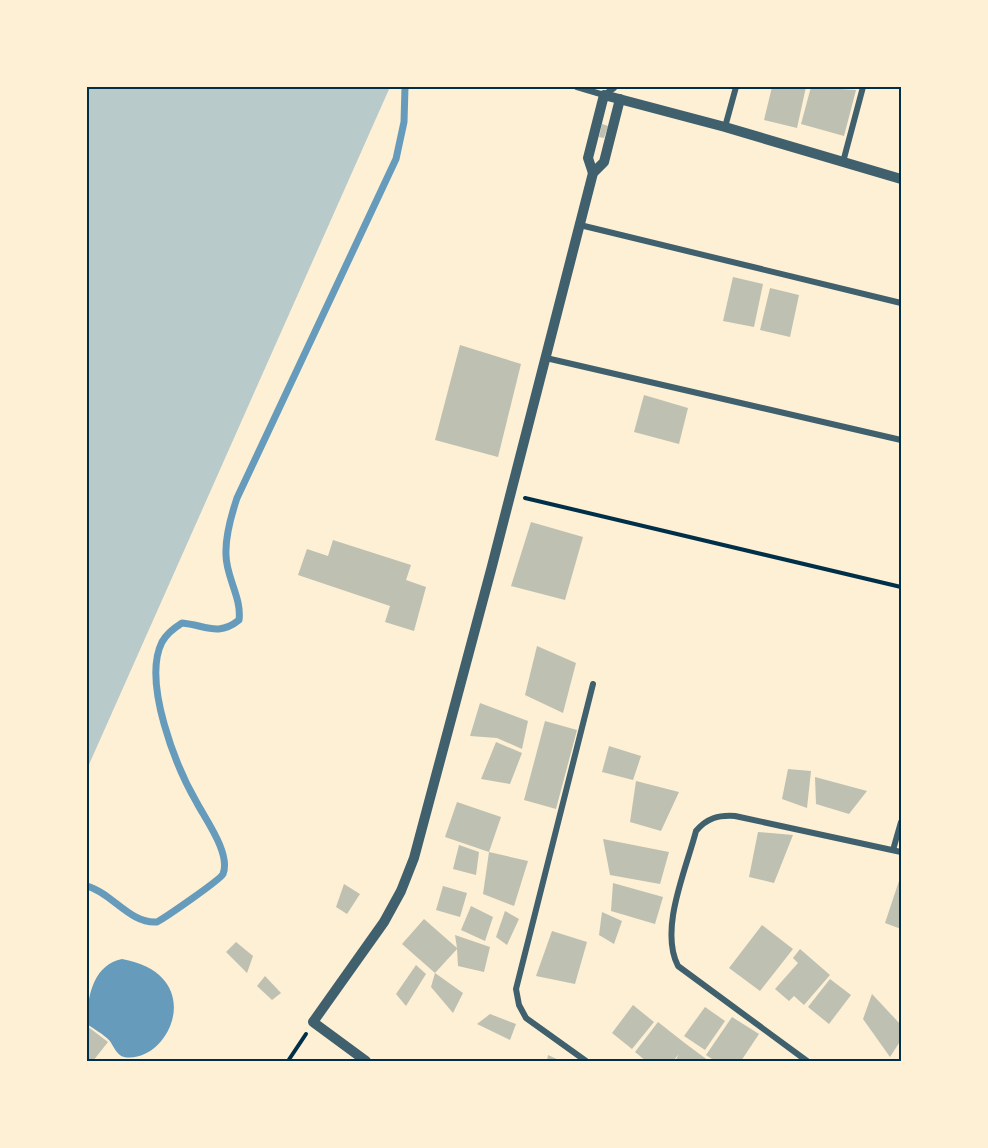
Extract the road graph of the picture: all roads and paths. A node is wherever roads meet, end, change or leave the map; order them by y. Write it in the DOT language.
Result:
graph roads {
  1 [pos="577,87"];
  2 [pos="736,87"];
  3 [pos="863,87"];
  4 [pos="614,88"];
  5 [pos="604,95"];
  6 [pos="620,99"];
  7 [pos="725,127"];
  8 [pos="843,162"];
  9 [pos="593,173"];
  10 [pos="901,179"];
  11 [pos="580,225"];
  12 [pos="901,303"];
  13 [pos="546,358"];
  14 [pos="901,440"];
  15 [pos="510,494"];
  16 [pos="901,587"];
  17 [pos="593,684"];
  18 [pos="901,822"];
  19 [pos="893,850"];
  20 [pos="901,852"];
  21 [pos="313,1022"];
  22 [pos="288,1061"];
  23 [pos="366,1061"];
  24 [pos="586,1061"];
  25 [pos="807,1061"];
  1 -- 5 [label="street"];
  2 -- 7 [label="street"];
  3 -- 8 [label="street"];
  4 -- 5 [label="street"];
  4 -- 6 [label="street"];
  5 -- 6 [label="street"];
  5 -- 9 [label="street"];
  6 -- 7 [label="street"];
  6 -- 9 [label="street"];
  7 -- 8 [label="street"];
  8 -- 10 [label="street"];
  9 -- 11 [label="street"];
  11 -- 12 [label="street"];
  11 -- 13 [label="street"];
  13 -- 14 [label="street"];
  13 -- 15 [label="street"];
  15 -- 16 [label="path"];
  15 -- 21 [label="street"];
  17 -- 24 [label="street"];
  18 -- 19 [label="street"];
  19 -- 20 [label="street"];
  19 -- 25 [label="street"];
  21 -- 22 [label="path"];
  21 -- 23 [label="street"];
}
